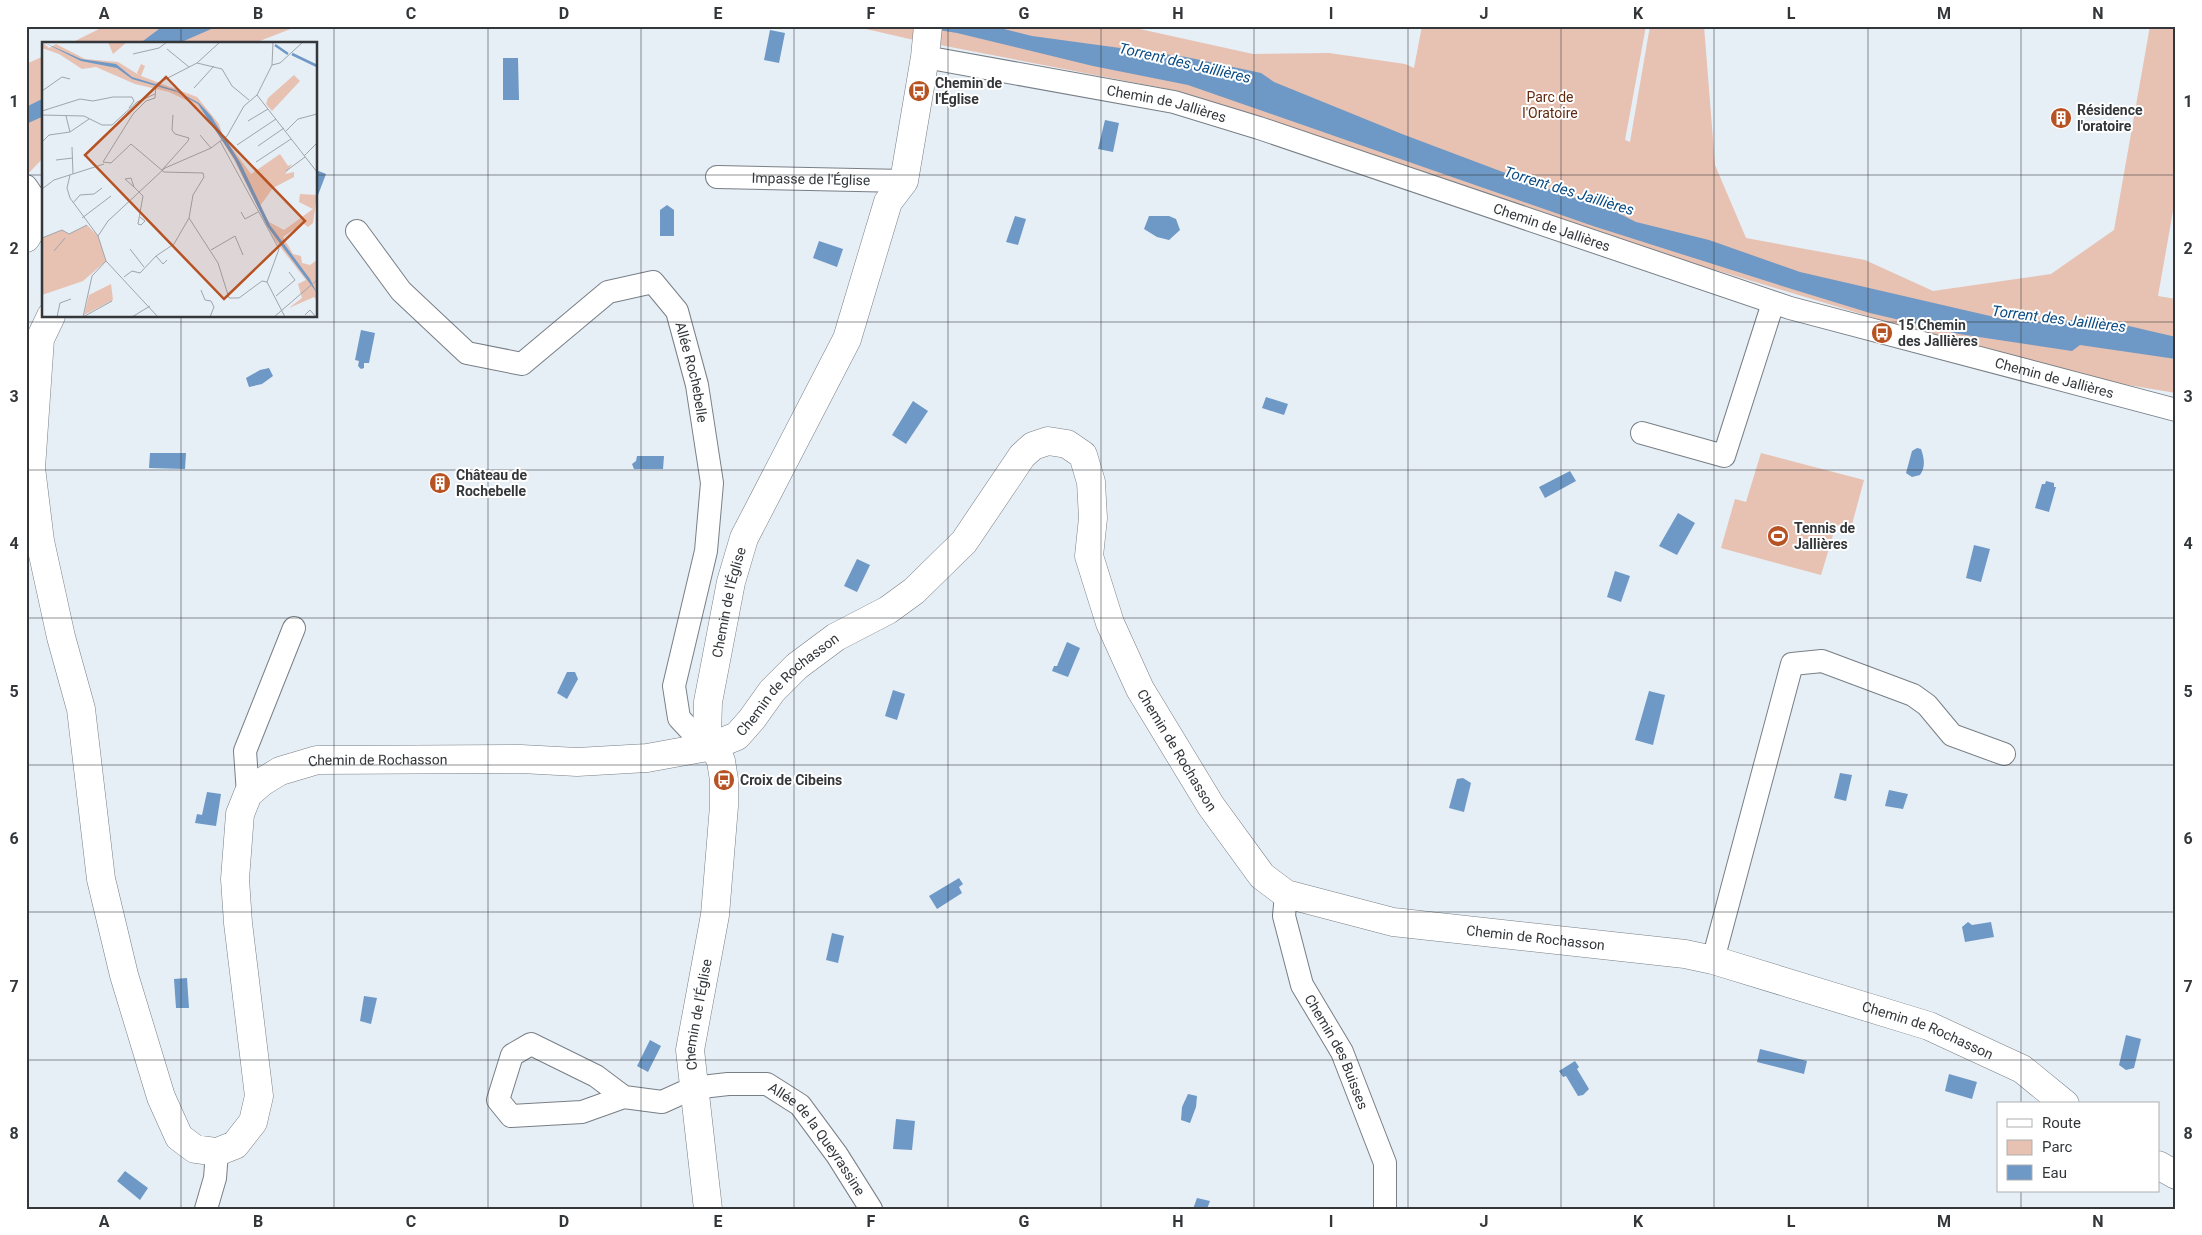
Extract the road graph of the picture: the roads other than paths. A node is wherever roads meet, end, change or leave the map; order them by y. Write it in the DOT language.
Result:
graph roads {
  1 [pos="926,42"];
  2 [pos="717,177"];
  3 [pos="904,181"];
  4 [pos="26,186"];
  5 [pos="42,211"];
  6 [pos="42,216"];
  7 [pos="357,231"];
  8 [pos="26,238"];
  9 [pos="1773,303"];
  10 [pos="50,318"];
  11 [pos="2176,410"];
  12 [pos="1642,434"];
  13 [pos="294,628"];
  14 [pos="709,747"];
  15 [pos="2004,754"];
  16 [pos="248,794"];
  17 [pos="1286,894"];
  18 [pos="1714,960"];
  19 [pos="693,1088"];
  20 [pos="624,1097"];
  21 [pos="2063,1102"];
  22 [pos="217,1152"];
  23 [pos="2160,1166"];
  24 [pos="2176,1175"];
  25 [pos="206,1209"];
  26 [pos="708,1209"];
  27 [pos="871,1209"];
  28 [pos="1385,1209"];
  1 -- 3 [label="street, Chemin de l'Église"];
  1 -- 9 [label="street, Chemin de Jallières"];
  2 -- 3 [label="street, Impasse de l'Église"];
  3 -- 14 [label="street, Chemin de l'Église"];
  4 -- 5 [label="street"];
  6 -- 8 [label="street"];
  7 -- 14 [label="street, Allée Rochebelle"];
  9 -- 11 [label="street, Chemin de Jallières"];
  9 -- 12 [label="street"];
  10 -- 22 [label="street"];
  13 -- 16 [label="street"];
  14 -- 16 [label="street, Chemin de Rochasson"];
  14 -- 17 [label="street, Chemin de Rochasson"];
  14 -- 19 [label="street, Chemin de l'Église"];
  15 -- 18 [label="street"];
  16 -- 22 [label="street"];
  17 -- 18 [label="street, Chemin de Rochasson"];
  17 -- 28 [label="street, Chemin des Buisses"];
  18 -- 21 [label="street, Chemin de Rochasson"];
  19 -- 20 [label="street, Allée de la Queyrassine"];
  19 -- 26 [label="street, Chemin de l'Église"];
  19 -- 27 [label="street, Allée de la Queyrassine"];
  20 -- 20 [label="street"];
  22 -- 25 [label="street"];
  23 -- 24 [label="street"];
}
